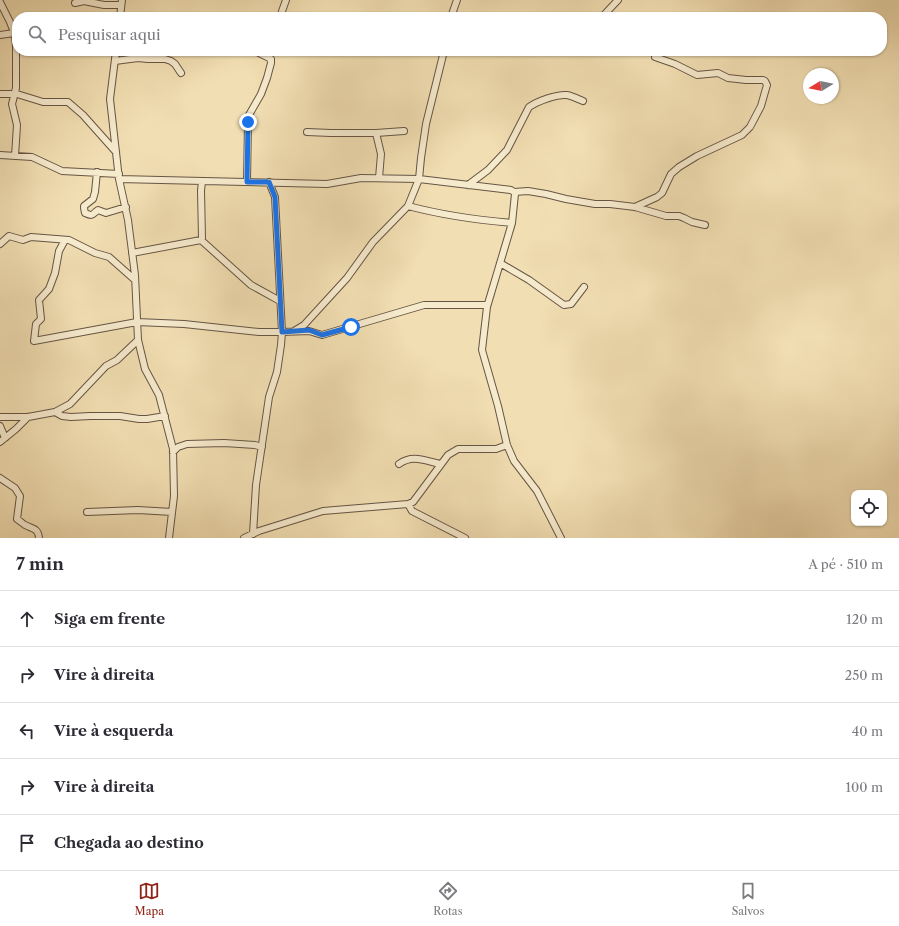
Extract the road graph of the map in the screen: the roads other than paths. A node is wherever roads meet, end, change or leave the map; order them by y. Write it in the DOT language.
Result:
graph roads {
  1 [pos="122,0"];
  2 [pos="286,0"];
  3 [pos="457,0"];
  4 [pos="618,0"];
  5 [pos="0,2"];
  6 [pos="75,2"];
  7 [pos="121,7"];
  8 [pos="120,12"];
  9 [pos="282,12"];
  10 [pos="453,12"];
  11 [pos="607,12"];
  12 [pos="12,28"];
  13 [pos="12,33"];
  14 [pos="0,35"];
  15 [pos="16,56"];
  16 [pos="116,56"];
  17 [pos="265,56"];
  18 [pos="443,56"];
  19 [pos="655,57"];
  20 [pos="115,62"];
  21 [pos="181,72"];
  22 [pos="0,94"];
  23 [pos="15,94"];
  24 [pos="583,101"];
  25 [pos="404,131"];
  26 [pos="308,132"];
  27 [pos="376,133"];
  28 [pos="116,152"];
  29 [pos="0,155"];
  30 [pos="15,156"];
  31 [pos="97,172"];
  32 [pos="119,176"];
  33 [pos="379,178"];
  34 [pos="419,178"];
  35 [pos="202,181"];
  36 [pos="247,182"];
  37 [pos="269,182"];
  38 [pos="468,185"];
  39 [pos="514,192"];
  40 [pos="408,206"];
  41 [pos="635,207"];
  42 [pos="126,208"];
  43 [pos="512,223"];
  44 [pos="705,225"];
  45 [pos="65,240"];
  46 [pos="201,240"];
  47 [pos="0,244"];
  48 [pos="132,253"];
  49 [pos="500,263"];
  50 [pos="135,280"];
  51 [pos="584,287"];
  52 [pos="280,301"];
  53 [pos="488,305"];
  54 [pos="137,322"];
  55 [pos="293,331"];
  56 [pos="282,332"];
  57 [pos="138,340"];
  58 [pos="55,412"];
  59 [pos="165,416"];
  60 [pos="0,417"];
  61 [pos="28,417"];
  62 [pos="0,426"];
  63 [pos="2,440"];
  64 [pos="507,446"];
  65 [pos="262,447"];
  66 [pos="173,452"];
  67 [pos="399,464"];
  68 [pos="440,464"];
  69 [pos="0,478"];
  70 [pos="408,504"];
  71 [pos="87,512"];
  72 [pos="172,512"];
  73 [pos="253,534"];
  74 [pos="40,538"];
  75 [pos="169,538"];
  76 [pos="244,538"];
  77 [pos="465,538"];
  78 [pos="561,538"];
  1 -- 7 [label="street"];
  2 -- 9 [label="street"];
  3 -- 10 [label="street"];
  4 -- 11 [label="street"];
  5 -- 12 [label="street"];
  6 -- 7 [label="street"];
  7 -- 8 [label="street"];
  13 -- 14 [label="street"];
  15 -- 23 [label="street"];
  16 -- 20 [label="street"];
  17 -- 36 [label="street"];
  18 -- 34 [label="street"];
  19 -- 41 [label="street"];
  20 -- 21 [label="street"];
  20 -- 28 [label="street"];
  22 -- 23 [label="street"];
  23 -- 28 [label="street"];
  23 -- 30 [label="street"];
  24 -- 38 [label="street"];
  25 -- 27 [label="street"];
  26 -- 27 [label="street"];
  27 -- 33 [label="street"];
  28 -- 32 [label="street"];
  29 -- 30 [label="street"];
  30 -- 31 [label="street"];
  31 -- 32 [label="street"];
  31 -- 42 [label="street"];
  32 -- 35 [label="street"];
  32 -- 42 [label="street"];
  33 -- 34 [label="street"];
  33 -- 37 [label="street"];
  34 -- 38 [label="street"];
  34 -- 40 [label="street"];
  35 -- 36 [label="street"];
  35 -- 46 [label="street"];
  36 -- 37 [label="street"];
  37 -- 52 [label="street"];
  38 -- 39 [label="street"];
  39 -- 41 [label="street"];
  39 -- 43 [label="street"];
  40 -- 43 [label="street"];
  40 -- 55 [label="street"];
  41 -- 44 [label="street"];
  42 -- 48 [label="street"];
  43 -- 49 [label="street"];
  45 -- 47 [label="street"];
  45 -- 50 [label="street"];
  45 -- 54 [label="street"];
  46 -- 48 [label="street"];
  46 -- 52 [label="street"];
  48 -- 50 [label="street"];
  49 -- 51 [label="street"];
  49 -- 53 [label="street"];
  50 -- 54 [label="street"];
  52 -- 56 [label="street"];
  53 -- 55 [label="street"];
  53 -- 64 [label="street"];
  54 -- 56 [label="street"];
  54 -- 57 [label="street"];
  55 -- 56 [label="street"];
  56 -- 65 [label="street"];
  57 -- 58 [label="street"];
  57 -- 59 [label="street"];
  58 -- 59 [label="street"];
  58 -- 61 [label="street"];
  59 -- 66 [label="street"];
  60 -- 61 [label="street"];
  61 -- 63 [label="street"];
  62 -- 63 [label="street"];
  64 -- 68 [label="street"];
  64 -- 78 [label="street"];
  65 -- 66 [label="street"];
  65 -- 73 [label="street"];
  66 -- 72 [label="street"];
  67 -- 68 [label="street"];
  68 -- 70 [label="street"];
  69 -- 74 [label="street"];
  70 -- 73 [label="street"];
  70 -- 77 [label="street"];
  71 -- 72 [label="street"];
  72 -- 75 [label="street"];
  73 -- 76 [label="street"];
}
